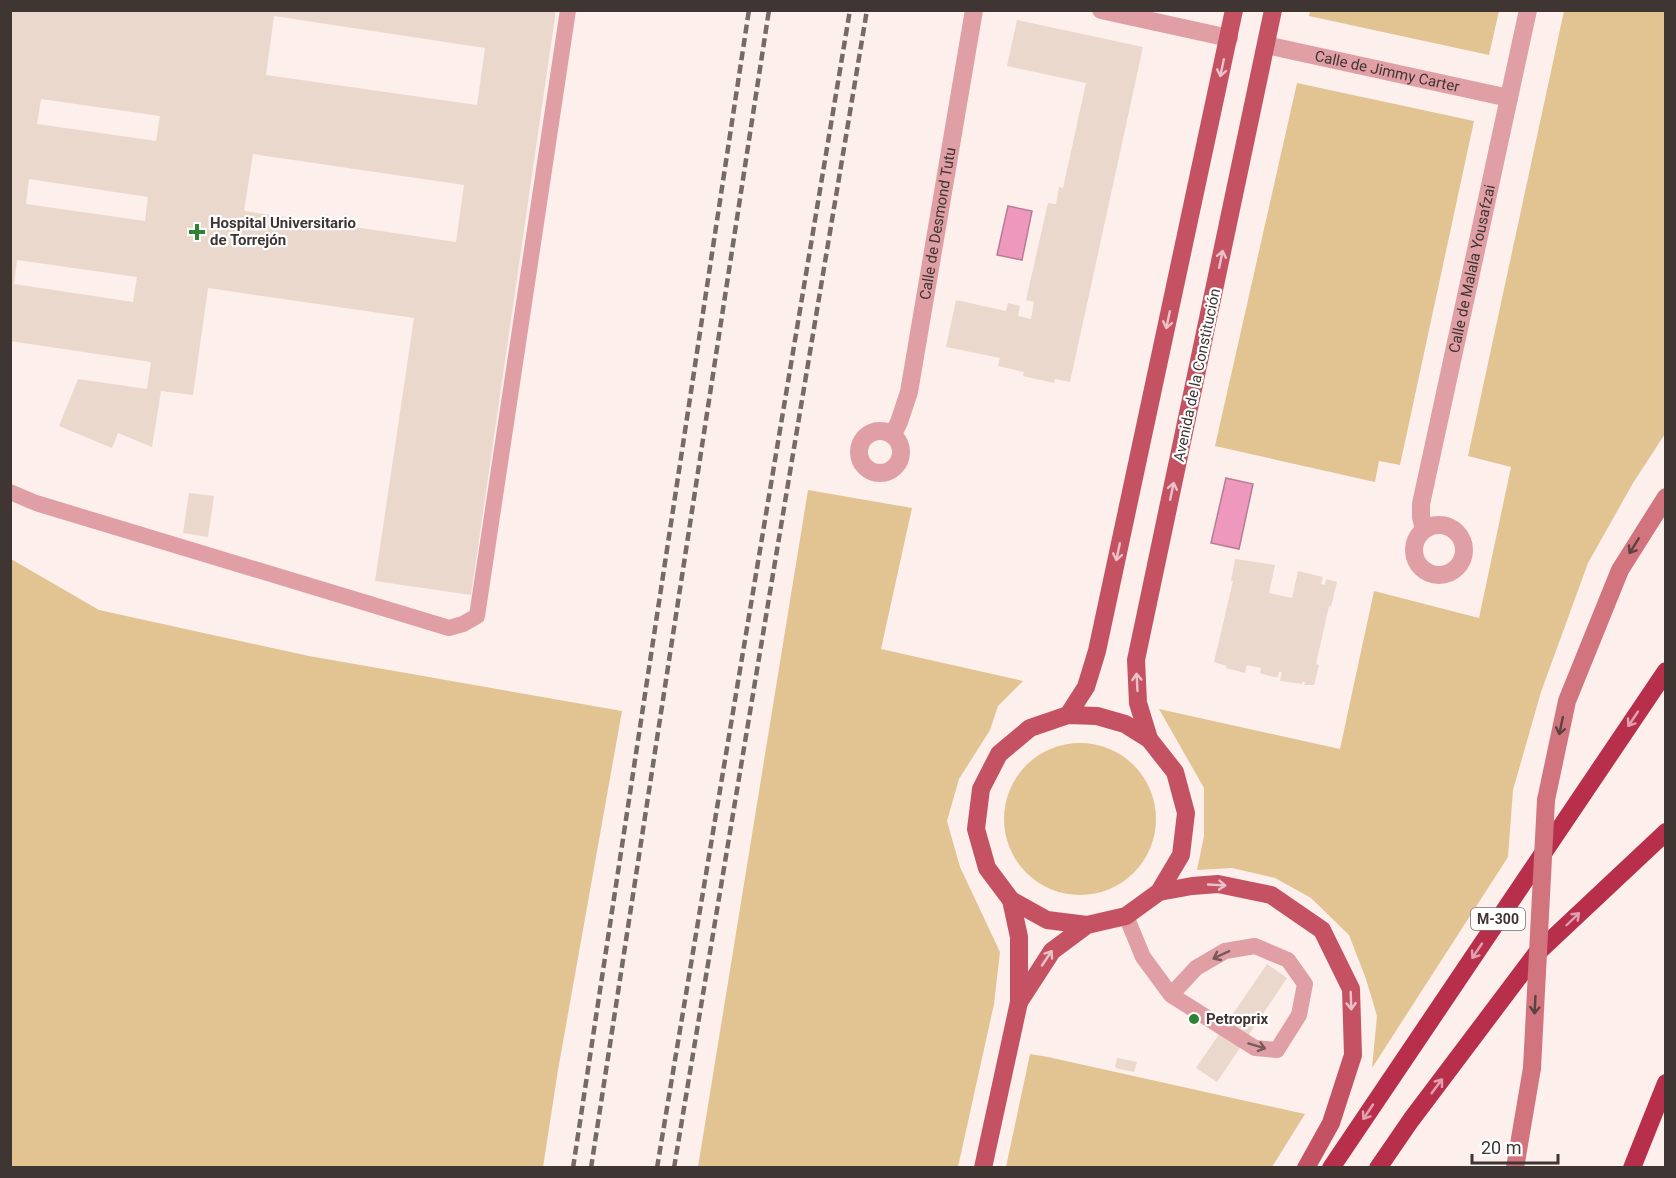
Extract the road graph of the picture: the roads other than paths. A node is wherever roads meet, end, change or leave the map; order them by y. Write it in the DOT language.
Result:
graph roads {
  1 [pos="568,10"];
  2 [pos="974,10"];
  3 [pos="1101,10"];
  4 [pos="1234,10"];
  5 [pos="1274,10"];
  6 [pos="1528,10"];
  7 [pos="1229,38"];
  8 [pos="1266,45"];
  9 [pos="1509,98"];
  10 [pos="893,434"];
  11 [pos="10,492"];
  12 [pos="1665,497"];
  13 [pos="1424,529"];
  14 [pos="1665,671"];
  15 [pos="1068,715"];
  16 [pos="1149,739"];
  17 [pos="1665,832"];
  18 [pos="1159,892"];
  19 [pos="1011,900"];
  20 [pos="1126,916"];
  21 [pos="1087,926"];
  22 [pos="1171,995"];
  23 [pos="1019,1002"];
  24 [pos="1665,1083"];
  25 [pos="983,1167"];
  26 [pos="1306,1167"];
  27 [pos="1330,1167"];
  28 [pos="1378,1167"];
  29 [pos="1515,1167"];
  30 [pos="1632,1167"];
  1 -- 11 [label="lane"];
  2 -- 10 [label="street, Calle de Desmond Tutu"];
  3 -- 7 [label="street"];
  4 -- 7 [label="main road"];
  5 -- 8 [label="main road, Avenida de la Constitución"];
  6 -- 9 [label="street, Calle de Malala Yousafzai"];
  7 -- 15 [label="main road, one-way"];
  8 -- 9 [label="street, Calle de Jimmy Carter"];
  16 -- 8 [label="main road, Avenida de la Constitución, one-way"];
  9 -- 13 [label="street, Calle de Malala Yousafzai"];
  12 -- 29 [label="street, one-way, bridge"];
  14 -- 27 [label="highway, M-300, one-way"];
  15 -- 16 [label="main road"];
  15 -- 19 [label="main road"];
  16 -- 18 [label="main road"];
  28 -- 17 [label="highway, one-way"];
  18 -- 20 [label="main road"];
  18 -- 26 [label="main road, one-way"];
  19 -- 21 [label="main road"];
  19 -- 23 [label="main road"];
  20 -- 21 [label="main road"];
  20 -- 22 [label="lane"];
  23 -- 21 [label="main road, one-way"];
  22 -- 22 [label="lane, one-way"];
  23 -- 25 [label="main road"];
  24 -- 30 [label="highway"];
}
